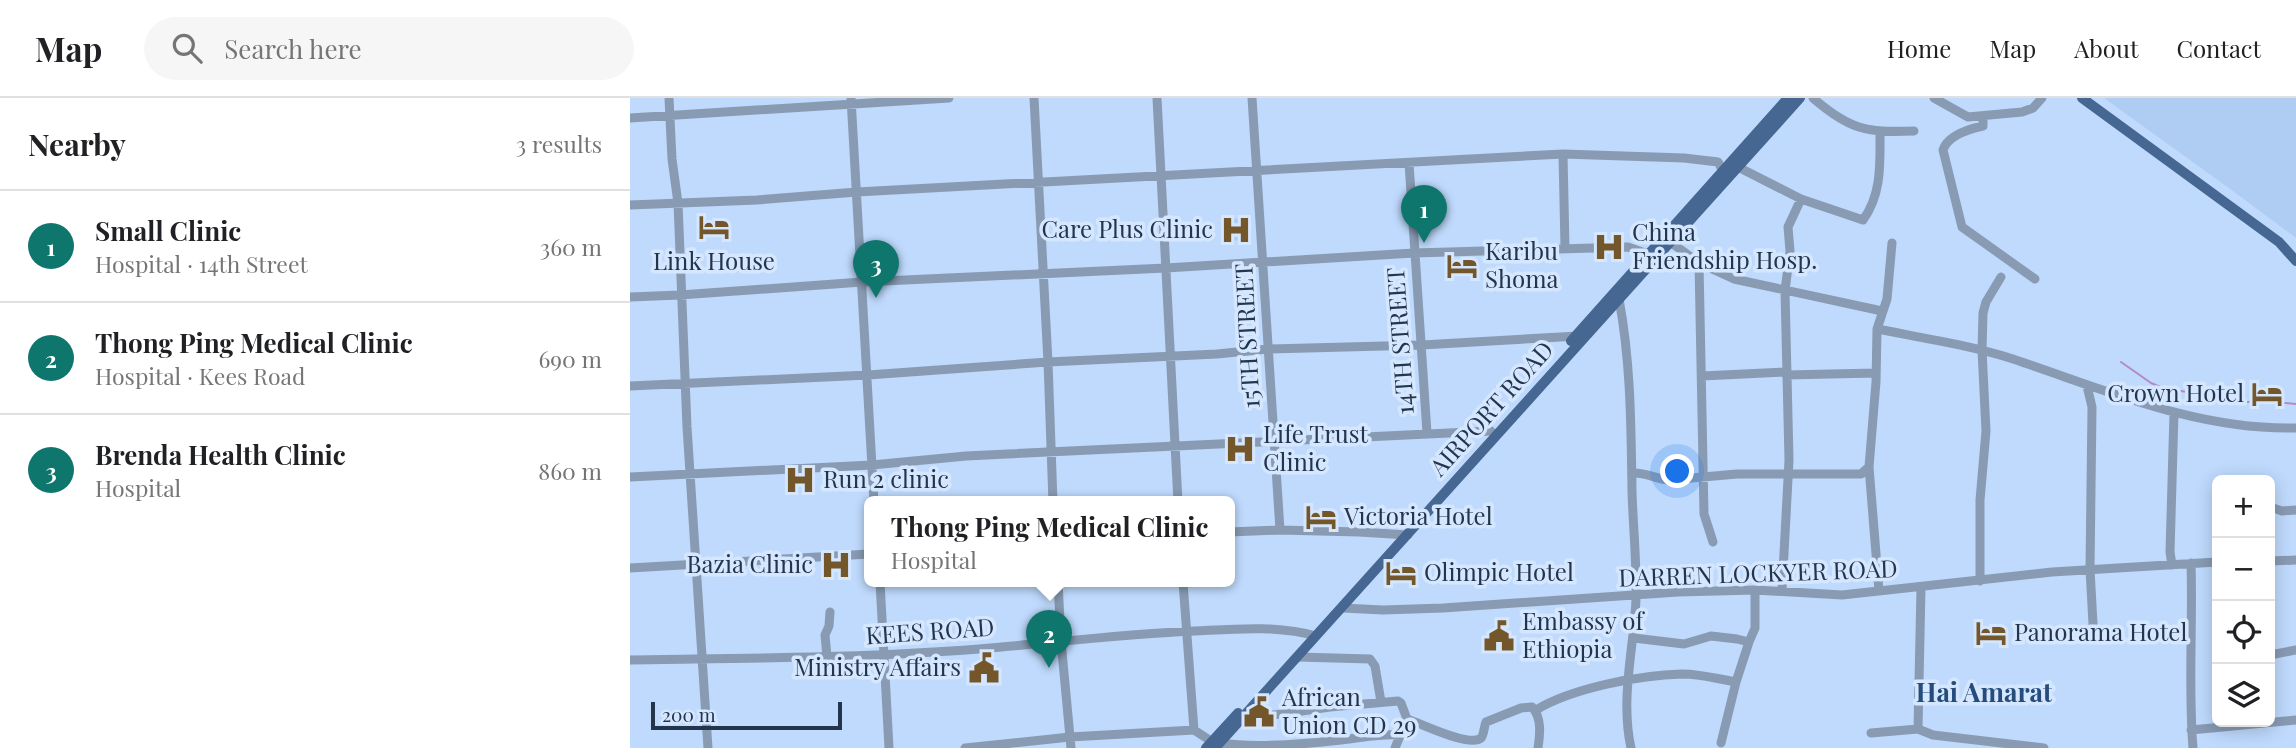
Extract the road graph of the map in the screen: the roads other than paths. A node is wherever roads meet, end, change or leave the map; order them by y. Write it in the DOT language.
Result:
graph roads {
  1 [pos="669,98"];
  2 [pos="949,98"];
  3 [pos="1034,98"];
  4 [pos="1157,98"];
  5 [pos="1252,98"];
  6 [pos="1788,98"];
  7 [pos="1800,98"];
  8 [pos="1813,98"];
  9 [pos="1934,98"];
  10 [pos="2042,98"];
  11 [pos="2082,98"];
  12 [pos="852,101"];
  13 [pos="1945,101"];
  14 [pos="670,117"];
  15 [pos="1983,117"];
  16 [pos="630,118"];
  17 [pos="1914,131"];
  18 [pos="1880,132"];
  19 [pos="1563,154"];
  20 [pos="1409,163"];
  21 [pos="1738,167"];
  22 [pos="1723,171"];
  23 [pos="1257,172"];
  24 [pos="1162,177"];
  25 [pos="1039,183"];
  26 [pos="857,192"];
  27 [pos="1801,199"];
  28 [pos="678,203"];
  29 [pos="630,205"];
  30 [pos="1669,241"];
  31 [pos="1892,243"];
  32 [pos="1566,248"];
  33 [pos="1414,253"];
  34 [pos="1648,254"];
  35 [pos="1264,261"];
  36 [pos="2296,261"];
  37 [pos="1699,263"];
  38 [pos="1166,268"];
  39 [pos="1044,274"];
  40 [pos="2001,277"];
  41 [pos="2035,279"];
  42 [pos="862,282"];
  43 [pos="1785,291"];
  44 [pos="680,295"];
  45 [pos="630,297"];
  46 [pos="1619,299"];
  47 [pos="1882,311"];
  48 [pos="1877,329"];
  49 [pos="1579,337"];
  50 [pos="1422,345"];
  51 [pos="1268,349"];
  52 [pos="1982,350"];
  53 [pos="1170,356"];
  54 [pos="1048,362"];
  55 [pos="1786,373"];
  56 [pos="1876,373"];
  57 [pos="869,375"];
  58 [pos="1702,376"];
  59 [pos="685,382"];
  60 [pos="630,386"];
  61 [pos="2087,387"];
  62 [pos="2174,412"];
  63 [pos="2296,428"];
  64 [pos="1491,431"];
  65 [pos="1427,433"];
  66 [pos="1273,442"];
  67 [pos="1175,447"];
  68 [pos="1050,454"];
  69 [pos="872,465"];
  70 [pos="1869,467"];
  71 [pos="690,473"];
  72 [pos="1632,473"];
  73 [pos="1788,473"];
  74 [pos="630,477"];
  75 [pos="1705,477"];
  76 [pos="874,496"];
  77 [pos="1054,496"];
  78 [pos="1178,496"];
  79 [pos="2275,509"];
  80 [pos="2296,510"];
  81 [pos="1280,530"];
  82 [pos="1235,532"];
  83 [pos="1404,535"];
  84 [pos="1713,542"];
  85 [pos="864,554"];
  86 [pos="2296,560"];
  87 [pos="2275,561"];
  88 [pos="2212,562"];
  89 [pos="2191,563"];
  90 [pos="696,565"];
  91 [pos="2172,565"];
  92 [pos="630,568"];
  93 [pos="2090,569"];
  94 [pos="1980,581"];
  95 [pos="880,587"];
  96 [pos="1058,587"];
  97 [pos="1182,587"];
  98 [pos="1921,588"];
  99 [pos="1755,590"];
  100 [pos="1782,591"];
  101 [pos="1879,591"];
  102 [pos="1636,596"];
  103 [pos="1342,608"];
  104 [pos="830,612"];
  105 [pos="2093,624"];
  106 [pos="1185,631"];
  107 [pos="1312,635"];
  108 [pos="1634,638"];
  109 [pos="1061,641"];
  110 [pos="1749,642"];
  111 [pos="2296,650"];
  112 [pos="2275,654"];
  113 [pos="884,655"];
  114 [pos="827,657"];
  115 [pos="1297,657"];
  116 [pos="700,659"];
  117 [pos="630,660"];
  118 [pos="1628,680"];
  119 [pos="1736,682"];
  120 [pos="1381,702"];
  121 [pos="1252,707"];
  122 [pos="1536,710"];
  123 [pos="1407,719"];
  124 [pos="2296,720"];
  125 [pos="1918,729"];
  126 [pos="1194,730"];
  127 [pos="2191,730"];
  128 [pos="1871,733"];
  129 [pos="1402,735"];
  130 [pos="1070,737"];
  131 [pos="1721,743"];
  132 [pos="1962,743"];
  133 [pos="1213,745"];
  134 [pos="986,747"];
  135 [pos="708,748"];
  136 [pos="889,748"];
  137 [pos="965,748"];
  138 [pos="1071,748"];
  139 [pos="1395,748"];
  140 [pos="1538,748"];
  141 [pos="1631,748"];
  142 [pos="2044,748"];
  143 [pos="2193,748"];
  1 -- 14 [label="street"];
  2 -- 12 [label="street"];
  3 -- 25 [label="street"];
  4 -- 24 [label="street"];
  5 -- 23 [label="street, 15TH STREET"];
  6 -- 22 [label="main road, AIRPORT ROAD"];
  7 -- 21 [label="main road, AIRPORT ROAD"];
  8 -- 18 [label="street"];
  9 -- 13 [label="street"];
  10 -- 15 [label="street"];
  11 -- 36 [label="main road"];
  12 -- 14 [label="street"];
  12 -- 26 [label="street"];
  13 -- 15 [label="street"];
  14 -- 16 [label="street"];
  14 -- 28 [label="street"];
  15 -- 41 [label="street"];
  17 -- 18 [label="street"];
  18 -- 27 [label="street"];
  19 -- 20 [label="street"];
  19 -- 22 [label="street"];
  19 -- 32 [label="street"];
  20 -- 23 [label="street"];
  20 -- 33 [label="street, 14TH STREET"];
  21 -- 27 [label="street"];
  21 -- 30 [label="main road, AIRPORT ROAD"];
  22 -- 34 [label="main road, AIRPORT ROAD"];
  23 -- 24 [label="street"];
  23 -- 35 [label="street, 15TH STREET"];
  24 -- 25 [label="street"];
  24 -- 38 [label="street"];
  25 -- 26 [label="street"];
  25 -- 39 [label="street"];
  26 -- 28 [label="street"];
  26 -- 42 [label="street"];
  27 -- 43 [label="street"];
  28 -- 29 [label="street"];
  28 -- 44 [label="street"];
  30 -- 37 [label="street"];
  30 -- 46 [label="main road, AIRPORT ROAD"];
  31 -- 47 [label="street"];
  32 -- 33 [label="street"];
  32 -- 34 [label="street"];
  33 -- 35 [label="street"];
  33 -- 50 [label="street, 14TH STREET"];
  34 -- 49 [label="main road, AIRPORT ROAD"];
  35 -- 38 [label="street"];
  35 -- 51 [label="street, 15TH STREET"];
  37 -- 43 [label="street"];
  37 -- 58 [label="street"];
  38 -- 39 [label="street"];
  38 -- 53 [label="street"];
  39 -- 42 [label="street"];
  39 -- 54 [label="street"];
  40 -- 52 [label="street"];
  42 -- 44 [label="street"];
  42 -- 57 [label="street"];
  43 -- 47 [label="street"];
  43 -- 55 [label="street"];
  44 -- 45 [label="street"];
  44 -- 59 [label="street"];
  46 -- 49 [label="main road, AIRPORT ROAD"];
  46 -- 72 [label="street"];
  47 -- 48 [label="street"];
  48 -- 52 [label="street"];
  48 -- 56 [label="street"];
  49 -- 50 [label="street"];
  49 -- 64 [label="main road, AIRPORT ROAD"];
  49 -- 83 [label="main road, AIRPORT ROAD"];
  50 -- 51 [label="street"];
  50 -- 65 [label="street, 14TH STREET"];
  51 -- 53 [label="street"];
  51 -- 66 [label="street, 15TH STREET"];
  52 -- 61 [label="street"];
  52 -- 94 [label="street"];
  53 -- 54 [label="street"];
  53 -- 67 [label="street"];
  54 -- 57 [label="street"];
  54 -- 68 [label="street"];
  55 -- 56 [label="street"];
  55 -- 58 [label="street"];
  55 -- 73 [label="street"];
  56 -- 70 [label="street"];
  57 -- 59 [label="street"];
  57 -- 69 [label="street"];
  58 -- 75 [label="street"];
  59 -- 60 [label="street"];
  59 -- 71 [label="street"];
  61 -- 62 [label="street"];
  61 -- 93 [label="street"];
  62 -- 63 [label="street"];
  62 -- 91 [label="street"];
  64 -- 65 [label="street"];
  64 -- 83 [label="main road, AIRPORT ROAD"];
  65 -- 66 [label="street"];
  66 -- 67 [label="street"];
  66 -- 81 [label="street, 15TH STREET"];
  67 -- 68 [label="street"];
  67 -- 78 [label="street"];
  68 -- 69 [label="street"];
  68 -- 77 [label="street"];
  69 -- 71 [label="street"];
  69 -- 76 [label="street"];
  70 -- 73 [label="street"];
  70 -- 101 [label="street"];
  71 -- 74 [label="street"];
  71 -- 90 [label="street"];
  72 -- 75 [label="street"];
  72 -- 102 [label="street"];
  73 -- 75 [label="street"];
  73 -- 100 [label="street"];
  75 -- 84 [label="street"];
  79 -- 80 [label="street"];
  81 -- 82 [label="street"];
  81 -- 83 [label="street"];
  83 -- 103 [label="main road, AIRPORT ROAD"];
  83 -- 107 [label="main road, AIRPORT ROAD"];
  85 -- 90 [label="street"];
  86 -- 87 [label="street"];
  88 -- 89 [label="street, DARREN LOCKYER ROAD"];
  89 -- 91 [label="street, DARREN LOCKYER ROAD"];
  89 -- 127 [label="street"];
  90 -- 92 [label="street"];
  90 -- 116 [label="street"];
  91 -- 93 [label="street, DARREN LOCKYER ROAD"];
  93 -- 94 [label="street, DARREN LOCKYER ROAD"];
  93 -- 105 [label="street"];
  94 -- 98 [label="street, DARREN LOCKYER ROAD"];
  95 -- 113 [label="street"];
  96 -- 109 [label="street"];
  97 -- 106 [label="street"];
  98 -- 100 [label="street, DARREN LOCKYER ROAD"];
  98 -- 125 [label="street"];
  99 -- 100 [label="street, DARREN LOCKYER ROAD"];
  99 -- 102 [label="street, DARREN LOCKYER ROAD"];
  99 -- 110 [label="street"];
  102 -- 103 [label="street, DARREN LOCKYER ROAD"];
  102 -- 108 [label="street"];
  103 -- 107 [label="main road, AIRPORT ROAD"];
  104 -- 114 [label="street"];
  106 -- 107 [label="street, KEES ROAD"];
  106 -- 109 [label="street, KEES ROAD"];
  106 -- 126 [label="street"];
  107 -- 115 [label="main road, AIRPORT ROAD"];
  107 -- 133 [label="main road, AIRPORT ROAD"];
  108 -- 110 [label="street"];
  108 -- 118 [label="street"];
  109 -- 113 [label="street, KEES ROAD"];
  109 -- 130 [label="street"];
  110 -- 119 [label="street"];
  111 -- 112 [label="street"];
  113 -- 114 [label="street, KEES ROAD"];
  113 -- 136 [label="street"];
  114 -- 116 [label="street, KEES ROAD"];
  115 -- 120 [label="street"];
  115 -- 121 [label="main road, AIRPORT ROAD"];
  116 -- 117 [label="street, KEES ROAD"];
  116 -- 135 [label="street"];
  118 -- 119 [label="street"];
  118 -- 122 [label="street"];
  118 -- 141 [label="street"];
  119 -- 131 [label="street"];
  120 -- 121 [label="street"];
  120 -- 123 [label="street"];
  121 -- 133 [label="main road, AIRPORT ROAD"];
  122 -- 123 [label="street"];
  122 -- 140 [label="street"];
  123 -- 129 [label="street"];
  124 -- 127 [label="street"];
  125 -- 128 [label="street"];
  125 -- 132 [label="street"];
  126 -- 130 [label="street"];
  126 -- 133 [label="street"];
  127 -- 143 [label="street"];
  129 -- 133 [label="street"];
  129 -- 139 [label="street"];
  130 -- 134 [label="street"];
  130 -- 138 [label="street"];
  132 -- 142 [label="street"];
  134 -- 137 [label="street"];
}
